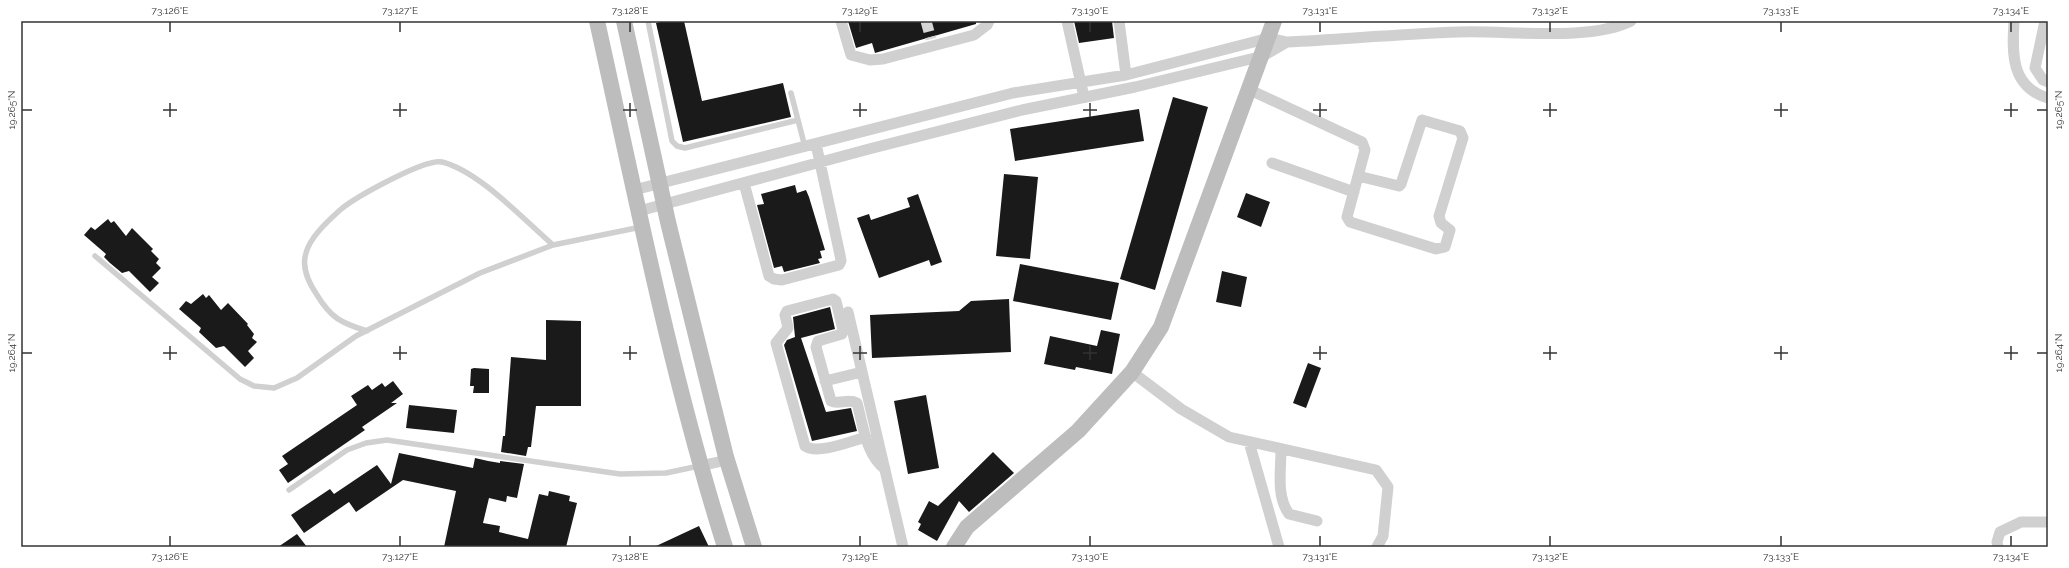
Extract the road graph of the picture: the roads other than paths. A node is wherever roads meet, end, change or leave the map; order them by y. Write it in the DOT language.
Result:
graph roads {
  1 [pos="648,21"];
  2 [pos="841,21"];
  3 [pos="989,21"];
  4 [pos="1067,21"];
  5 [pos="1119,21"];
  6 [pos="1274,21"];
  7 [pos="1631,21"];
  8 [pos="2014,21"];
  9 [pos="2045,21"];
  10 [pos="625,25"];
  11 [pos="598,28"];
  12 [pos="1269,38"];
  13 [pos="1287,42"];
  14 [pos="1263,56"];
  15 [pos="1126,75"];
  16 [pos="1082,82"];
  17 [pos="2048,82"];
  18 [pos="1250,90"];
  19 [pos="791,93"];
  20 [pos="1084,97"];
  21 [pos="2048,98"];
  22 [pos="798,120"];
  23 [pos="810,145"];
  24 [pos="820,162"];
  25 [pos="1272,163"];
  26 [pos="1358,176"];
  27 [pos="744,183"];
  28 [pos="660,184"];
  29 [pos="634,190"];
  30 [pos="1354,192"];
  31 [pos="665,204"];
  32 [pos="639,211"];
  33 [pos="642,227"];
  34 [pos="553,245"];
  35 [pos="95,256"];
  36 [pos="848,312"];
  37 [pos="367,331"];
  38 [pos="862,372"];
  39 [pos="1132,372"];
  40 [pos="825,381"];
  41 [pos="866,437"];
  42 [pos="1249,442"];
  43 [pos="1281,449"];
  44 [pos="727,460"];
  45 [pos="700,466"];
  46 [pos="885,469"];
  47 [pos="289,490"];
  48 [pos="1317,521"];
  49 [pos="2048,522"];
  50 [pos="725,547"];
  51 [pos="754,547"];
  52 [pos="903,547"];
  53 [pos="954,547"];
  54 [pos="1279,547"];
  55 [pos="1377,547"];
  56 [pos="1998,547"];
  1 -- 22 [label="lane"];
  2 -- 3 [label="street"];
  4 -- 16 [label="street"];
  5 -- 15 [label="street"];
  6 -- 12 [label="street"];
  7 -- 13 [label="street"];
  8 -- 21 [label="street"];
  9 -- 17 [label="street"];
  10 -- 11 [label="street"];
  10 -- 28 [label="street"];
  11 -- 29 [label="street"];
  12 -- 13 [label="street"];
  12 -- 14 [label="street"];
  12 -- 15 [label="street"];
  13 -- 14 [label="street"];
  14 -- 18 [label="street"];
  14 -- 20 [label="street"];
  15 -- 16 [label="street"];
  16 -- 20 [label="street"];
  16 -- 23 [label="street"];
  18 -- 26 [label="street"];
  18 -- 39 [label="street"];
  19 -- 22 [label="lane"];
  20 -- 24 [label="street"];
  22 -- 23 [label="lane"];
  23 -- 24 [label="street"];
  23 -- 28 [label="street"];
  24 -- 27 [label="street"];
  24 -- 27 [label="street"];
  25 -- 30 [label="street"];
  26 -- 30 [label="street"];
  26 -- 30 [label="street"];
  27 -- 31 [label="street"];
  28 -- 29 [label="street"];
  28 -- 31 [label="street"];
  29 -- 32 [label="street"];
  31 -- 32 [label="street"];
  31 -- 44 [label="street"];
  32 -- 33 [label="street"];
  33 -- 34 [label="lane"];
  33 -- 45 [label="street"];
  34 -- 37 [label="lane"];
  34 -- 37 [label="lane"];
  35 -- 37 [label="lane"];
  36 -- 38 [label="street"];
  38 -- 40 [label="street"];
  38 -- 46 [label="street"];
  39 -- 42 [label="street"];
  39 -- 53 [label="street"];
  40 -- 41 [label="street"];
  40 -- 41 [label="street"];
  41 -- 46 [label="street"];
  42 -- 43 [label="street"];
  42 -- 54 [label="street"];
  43 -- 48 [label="street"];
  43 -- 55 [label="street"];
  44 -- 45 [label="street"];
  44 -- 51 [label="street"];
  45 -- 47 [label="lane"];
  45 -- 50 [label="street"];
  46 -- 52 [label="street"];
  49 -- 56 [label="street"];
}
